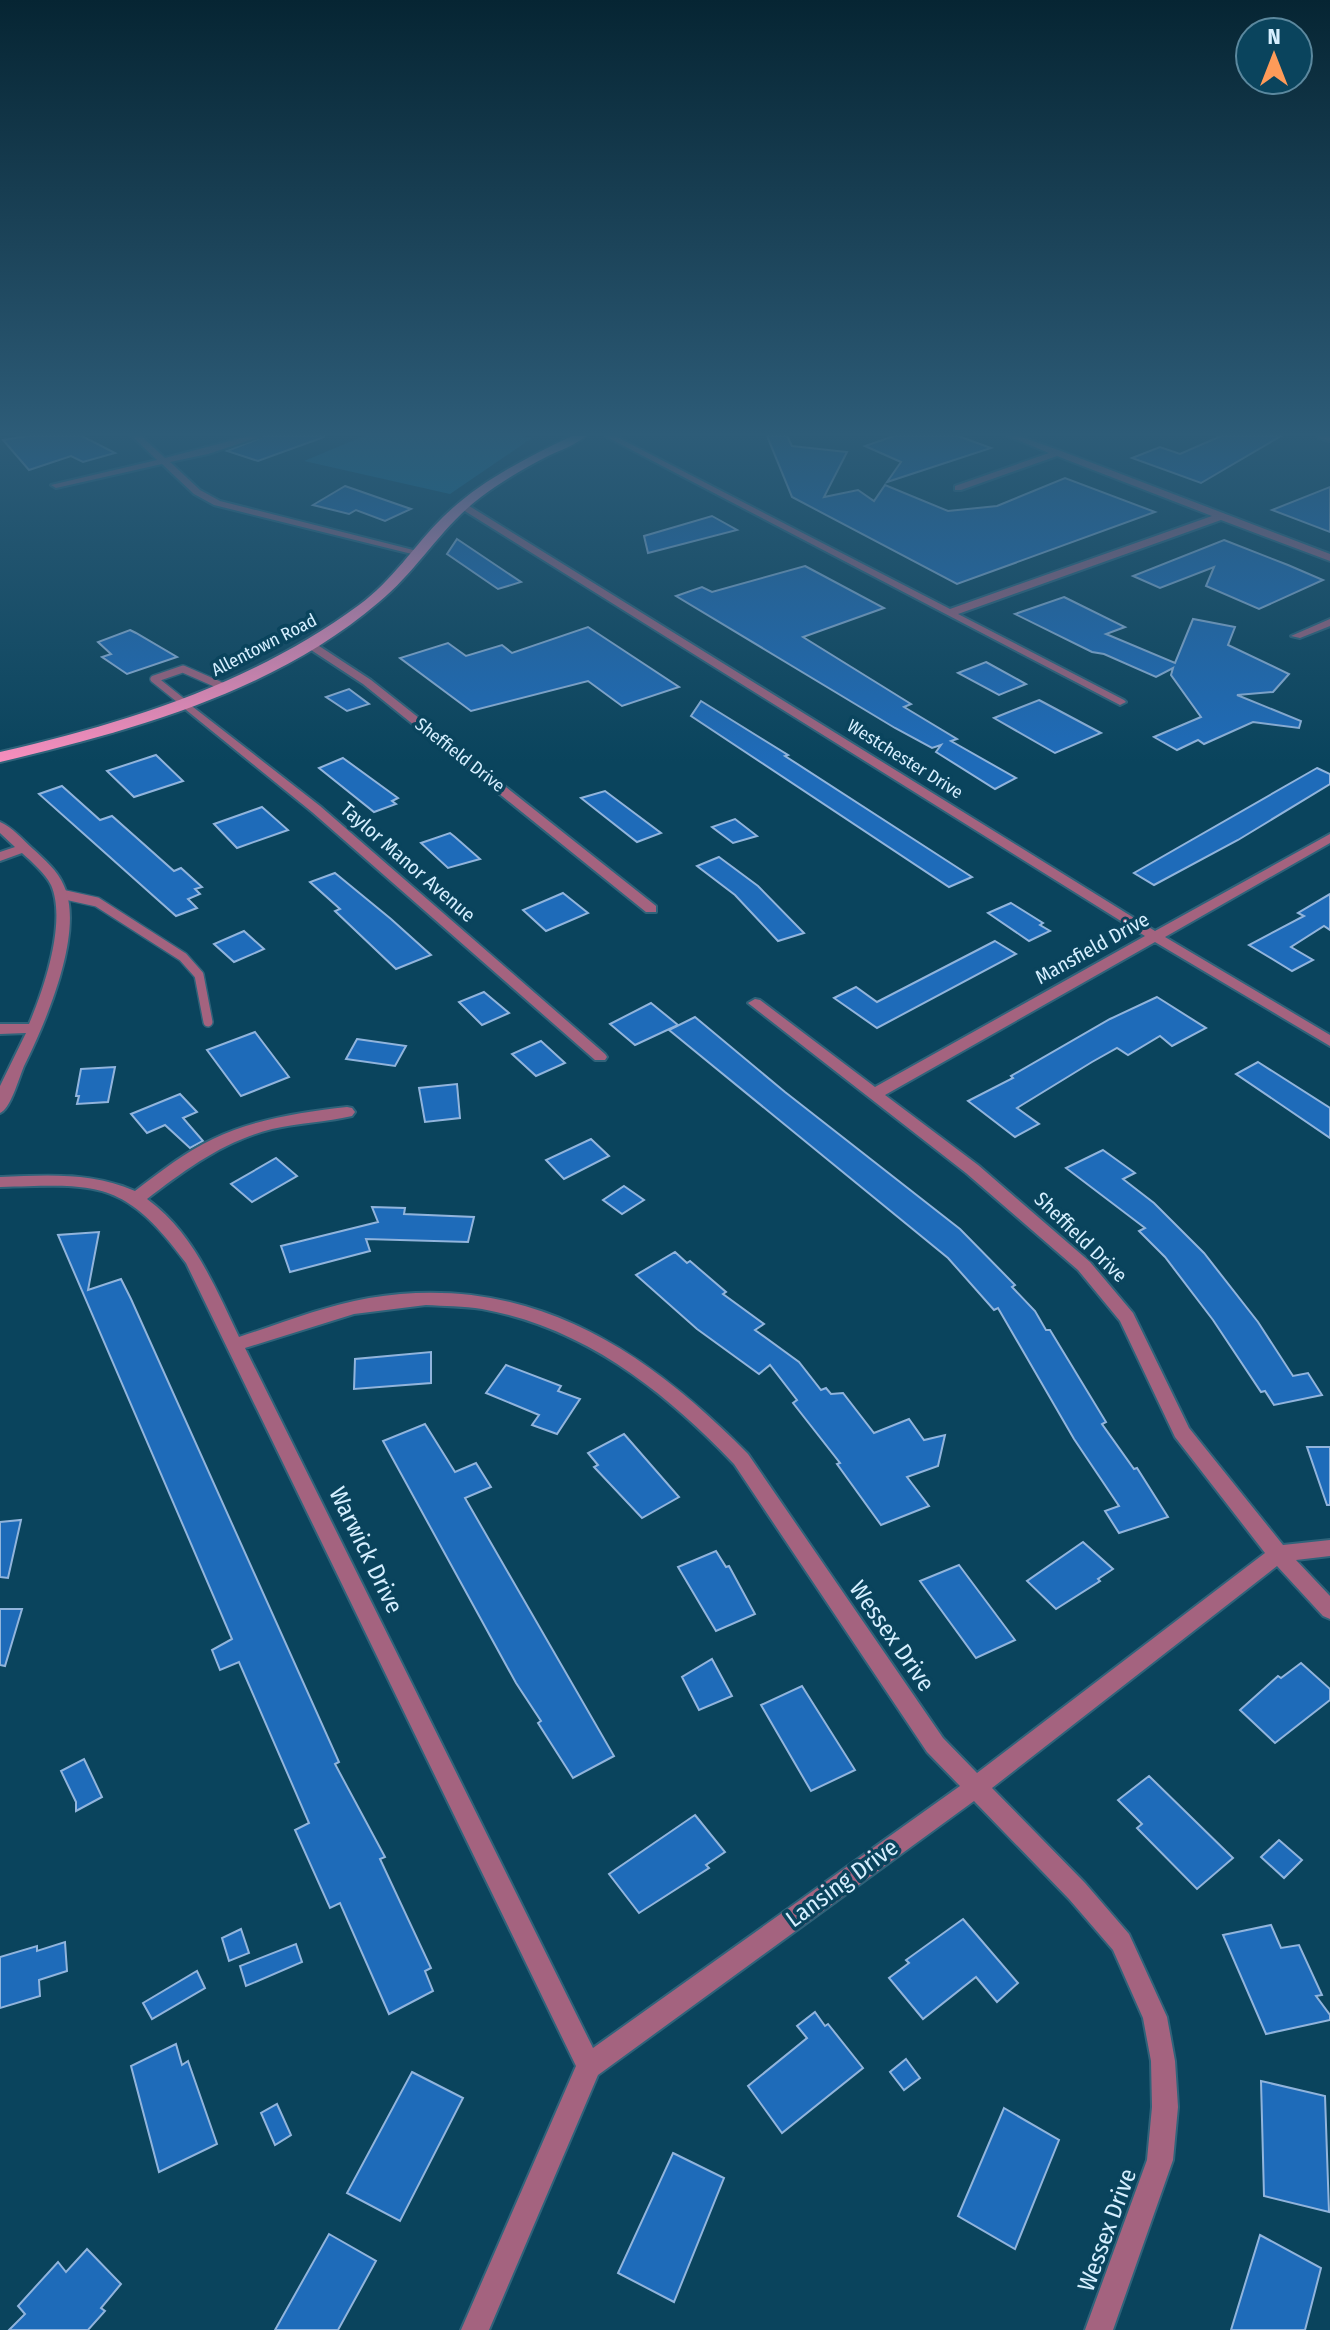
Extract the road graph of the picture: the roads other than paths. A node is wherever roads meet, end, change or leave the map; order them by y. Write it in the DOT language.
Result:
graph roads {
  1 [pos="386,545"];
  2 [pos="428,545"];
  3 [pos="525,545"];
  4 [pos="818,545"];
  5 [pos="1141,545"];
  6 [pos="1296,545"];
  7 [pos="420,553"];
  8 [pos="1330,558"];
  9 [pos="950,613"];
  10 [pos="1330,622"];
  11 [pos="1296,636"];
  12 [pos="309,644"];
  13 [pos="224,687"];
  14 [pos="1120,702"];
  15 [pos="184,703"];
  16 [pos="0,757"];
  17 [pos="0,826"];
  18 [pos="1330,838"];
  19 [pos="23,848"];
  20 [pos="0,857"];
  21 [pos="61,894"];
  22 [pos="651,909"];
  23 [pos="1154,936"];
  24 [pos="755,1003"];
  25 [pos="208,1022"];
  26 [pos="36,1028"];
  27 [pos="0,1029"];
  28 [pos="1330,1041"];
  29 [pos="600,1057"];
  30 [pos="874,1094"];
  31 [pos="0,1108"];
  32 [pos="347,1112"];
  33 [pos="0,1182"];
  34 [pos="138,1197"];
  35 [pos="237,1344"];
  36 [pos="1330,1548"];
  37 [pos="1278,1554"];
  38 [pos="1330,1610"];
  39 [pos="977,1786"];
  40 [pos="589,2066"];
  41 [pos="475,2330"];
  42 [pos="1099,2330"];
  1 -- 7 [label="street"];
  2 -- 7 [label="main road, Allentown Road"];
  3 -- 23 [label="street, Westchester Drive"];
  4 -- 9 [label="street"];
  5 -- 9 [label="street"];
  6 -- 8 [label="street"];
  7 -- 12 [label="main road, Allentown Road"];
  9 -- 14 [label="street"];
  10 -- 11 [label="street"];
  12 -- 13 [label="main road, Allentown Road"];
  12 -- 22 [label="street, Sheffield Drive"];
  13 -- 15 [label="main road, Allentown Road"];
  13 -- 15 [label="lane"];
  15 -- 16 [label="main road, Allentown Road"];
  15 -- 29 [label="street, Taylor Manor Avenue"];
  17 -- 19 [label="street"];
  18 -- 23 [label="street, Mansfield Drive"];
  19 -- 20 [label="street"];
  19 -- 21 [label="street"];
  21 -- 25 [label="lane"];
  21 -- 26 [label="street"];
  23 -- 28 [label="street, Westchester Drive"];
  23 -- 30 [label="street, Mansfield Drive"];
  24 -- 30 [label="street, Sheffield Drive"];
  26 -- 27 [label="street"];
  26 -- 31 [label="street"];
  30 -- 37 [label="street, Sheffield Drive"];
  32 -- 34 [label="street"];
  33 -- 34 [label="street, Warwick Drive"];
  34 -- 35 [label="street, Warwick Drive"];
  35 -- 39 [label="street, Wessex Drive"];
  35 -- 40 [label="street, Warwick Drive"];
  36 -- 37 [label="street"];
  37 -- 38 [label="street, Sheffield Drive"];
  37 -- 39 [label="street, Lansing Drive"];
  39 -- 40 [label="street, Lansing Drive"];
  39 -- 42 [label="street, Wessex Drive"];
  40 -- 41 [label="street"];
}
